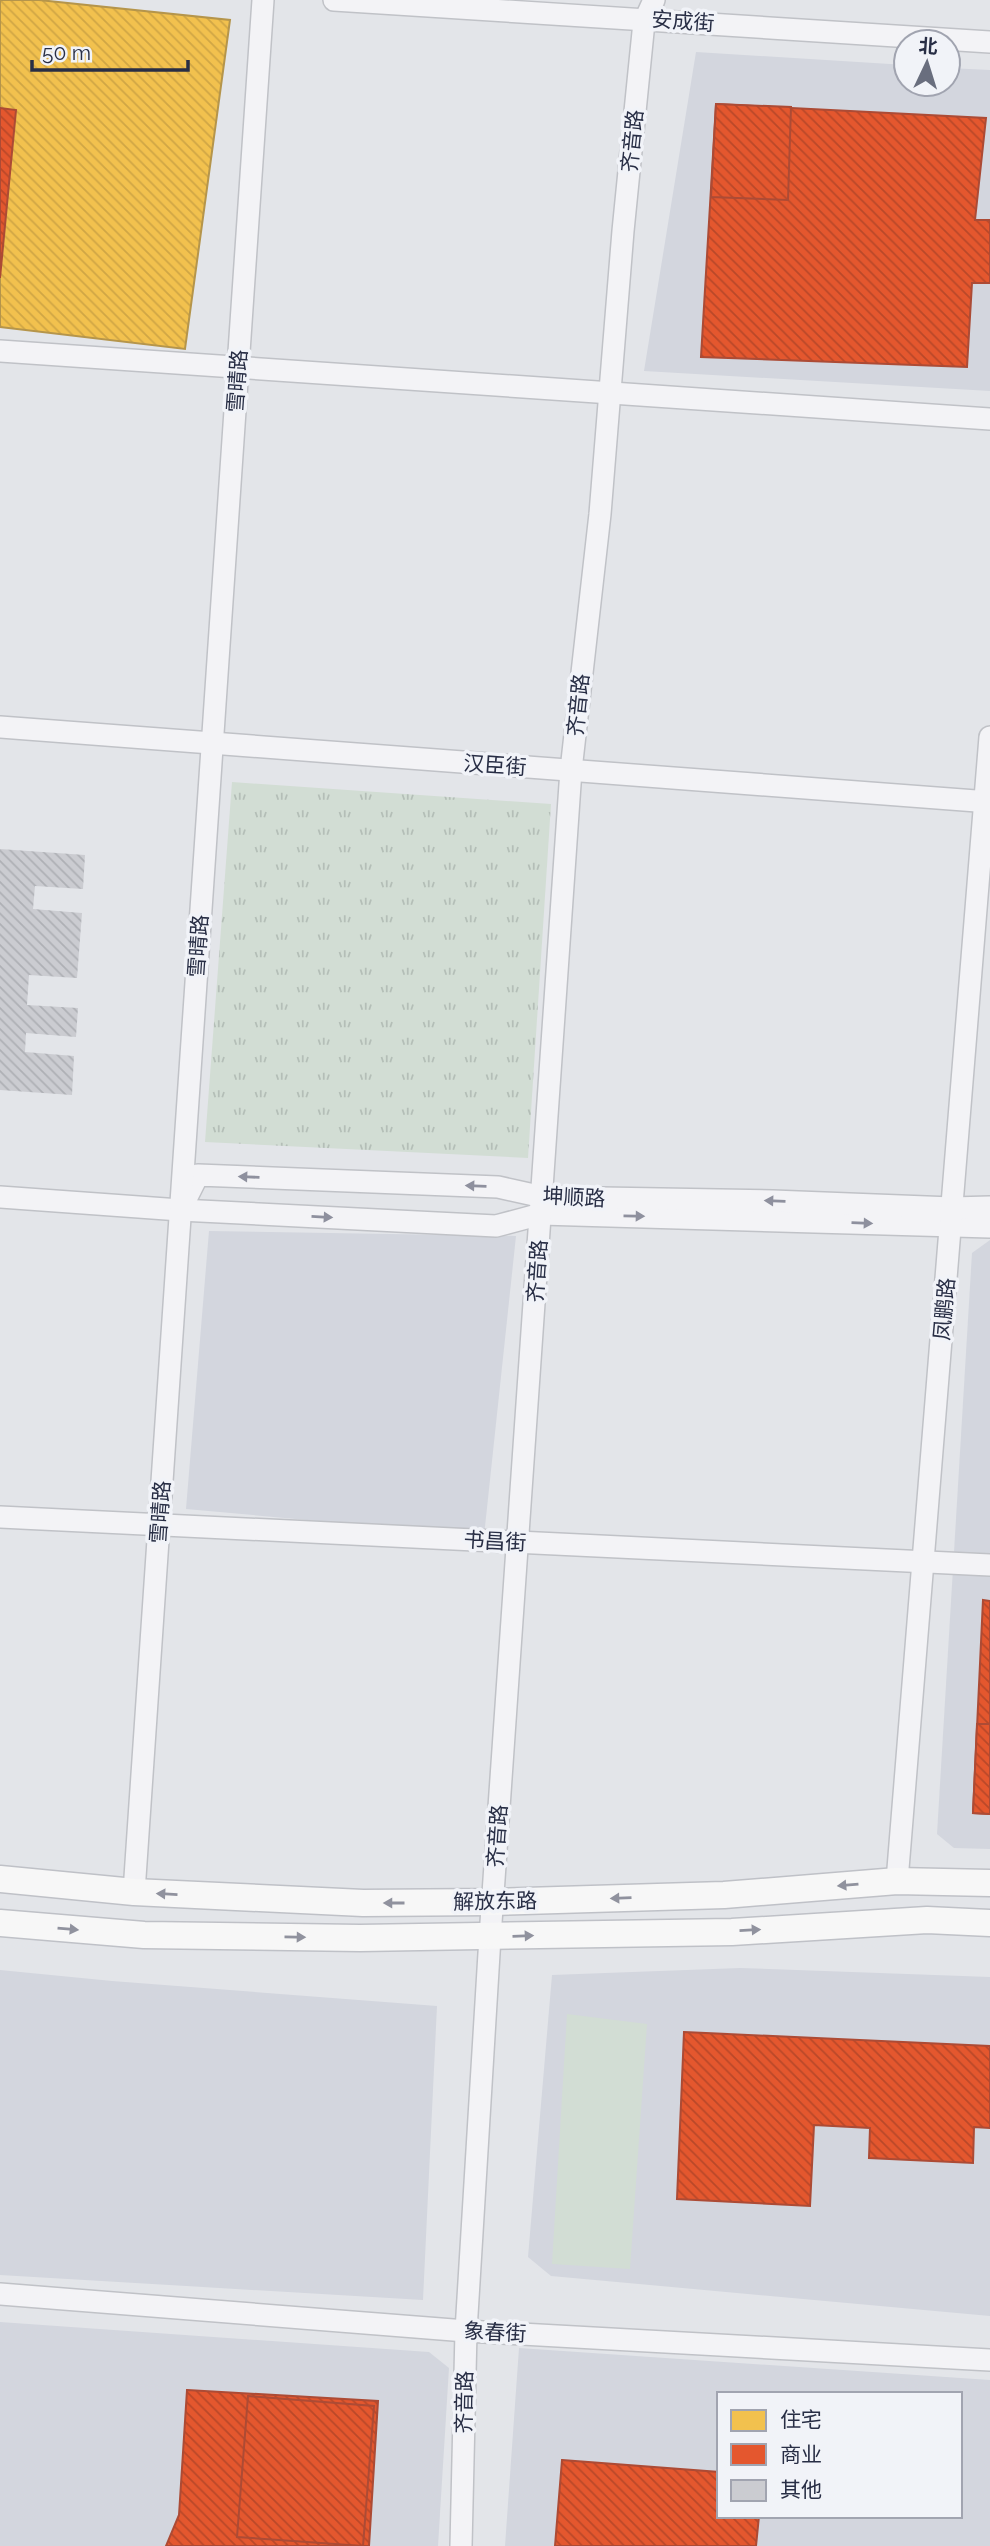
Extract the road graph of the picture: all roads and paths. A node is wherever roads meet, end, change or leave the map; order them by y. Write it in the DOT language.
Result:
graph roads {
  1 [pos="263,0"];
  2 [pos="334,0"];
  3 [pos="650,9"];
  4 [pos="990,42"];
  5 [pos="0,351"];
  6 [pos="238,368"];
  7 [pos="612,394"];
  8 [pos="990,419"];
  9 [pos="0,727"];
  10 [pos="990,737"];
  11 [pos="212,743"];
  12 [pos="571,771"];
  13 [pos="987,802"];
  14 [pos="0,1197"];
  15 [pos="542,1206"];
  16 [pos="990,1207"];
  17 [pos="180,1210"];
  18 [pos="951,1217"];
  19 [pos="990,1227"];
  20 [pos="0,1517"];
  21 [pos="159,1525"];
  22 [pos="517,1541"];
  23 [pos="923,1562"];
  24 [pos="990,1565"];
  25 [pos="0,1879"];
  26 [pos="897,1881"];
  27 [pos="990,1883"];
  28 [pos="134,1892"];
  29 [pos="492,1902"];
  30 [pos="0,1923"];
  31 [pos="990,1923"];
  32 [pos="490,1937"];
  33 [pos="0,2294"];
  34 [pos="466,2331"];
  35 [pos="990,2360"];
  36 [pos="461,2546"];
  1 -- 6 [label="street, 雪晴路"];
  2 -- 3 [label="street, 安成街"];
  3 -- 4 [label="street, 安成街"];
  3 -- 7 [label="street, 齐音路"];
  5 -- 6 [label="street"];
  6 -- 7 [label="street"];
  6 -- 11 [label="street, 雪晴路"];
  7 -- 8 [label="street"];
  7 -- 12 [label="street, 齐音路"];
  9 -- 11 [label="street, 汉臣街"];
  10 -- 13 [label="street, 凤鹏路"];
  11 -- 12 [label="street, 汉臣街"];
  11 -- 17 [label="street, 雪晴路"];
  12 -- 13 [label="street, 汉臣街"];
  12 -- 15 [label="street, 齐音路"];
  13 -- 18 [label="street, 凤鹏路"];
  14 -- 17 [label="street, 坤顺路"];
  17 -- 15 [label="street, 坤顺路, one-way"];
  15 -- 17 [label="street, 坤顺路, one-way"];
  15 -- 18 [label="street, 坤顺路"];
  15 -- 22 [label="street, 齐音路"];
  16 -- 18 [label="street, 坤顺路"];
  17 -- 21 [label="street, 雪晴路"];
  18 -- 19 [label="street, 坤顺路"];
  18 -- 23 [label="street, 凤鹏路"];
  20 -- 21 [label="street, 书昌街"];
  21 -- 22 [label="street, 书昌街"];
  21 -- 28 [label="street, 雪晴路"];
  22 -- 23 [label="street, 书昌街"];
  22 -- 29 [label="street, 齐音路"];
  23 -- 24 [label="street, 书昌街"];
  23 -- 26 [label="street, 凤鹏路"];
  25 -- 28 [label="main road, 解放东路"];
  26 -- 27 [label="main road, 解放东路"];
  26 -- 29 [label="main road, 解放东路, one-way"];
  29 -- 28 [label="main road, 解放东路, one-way"];
  29 -- 32 [label="street, 齐音路"];
  30 -- 32 [label="main road, 解放东路, one-way"];
  32 -- 31 [label="main road, 解放东路, one-way"];
  32 -- 34 [label="street, 齐音路"];
  33 -- 34 [label="street, 象春街"];
  34 -- 35 [label="street, 象春街"];
  34 -- 36 [label="street, 齐音路"];
}
